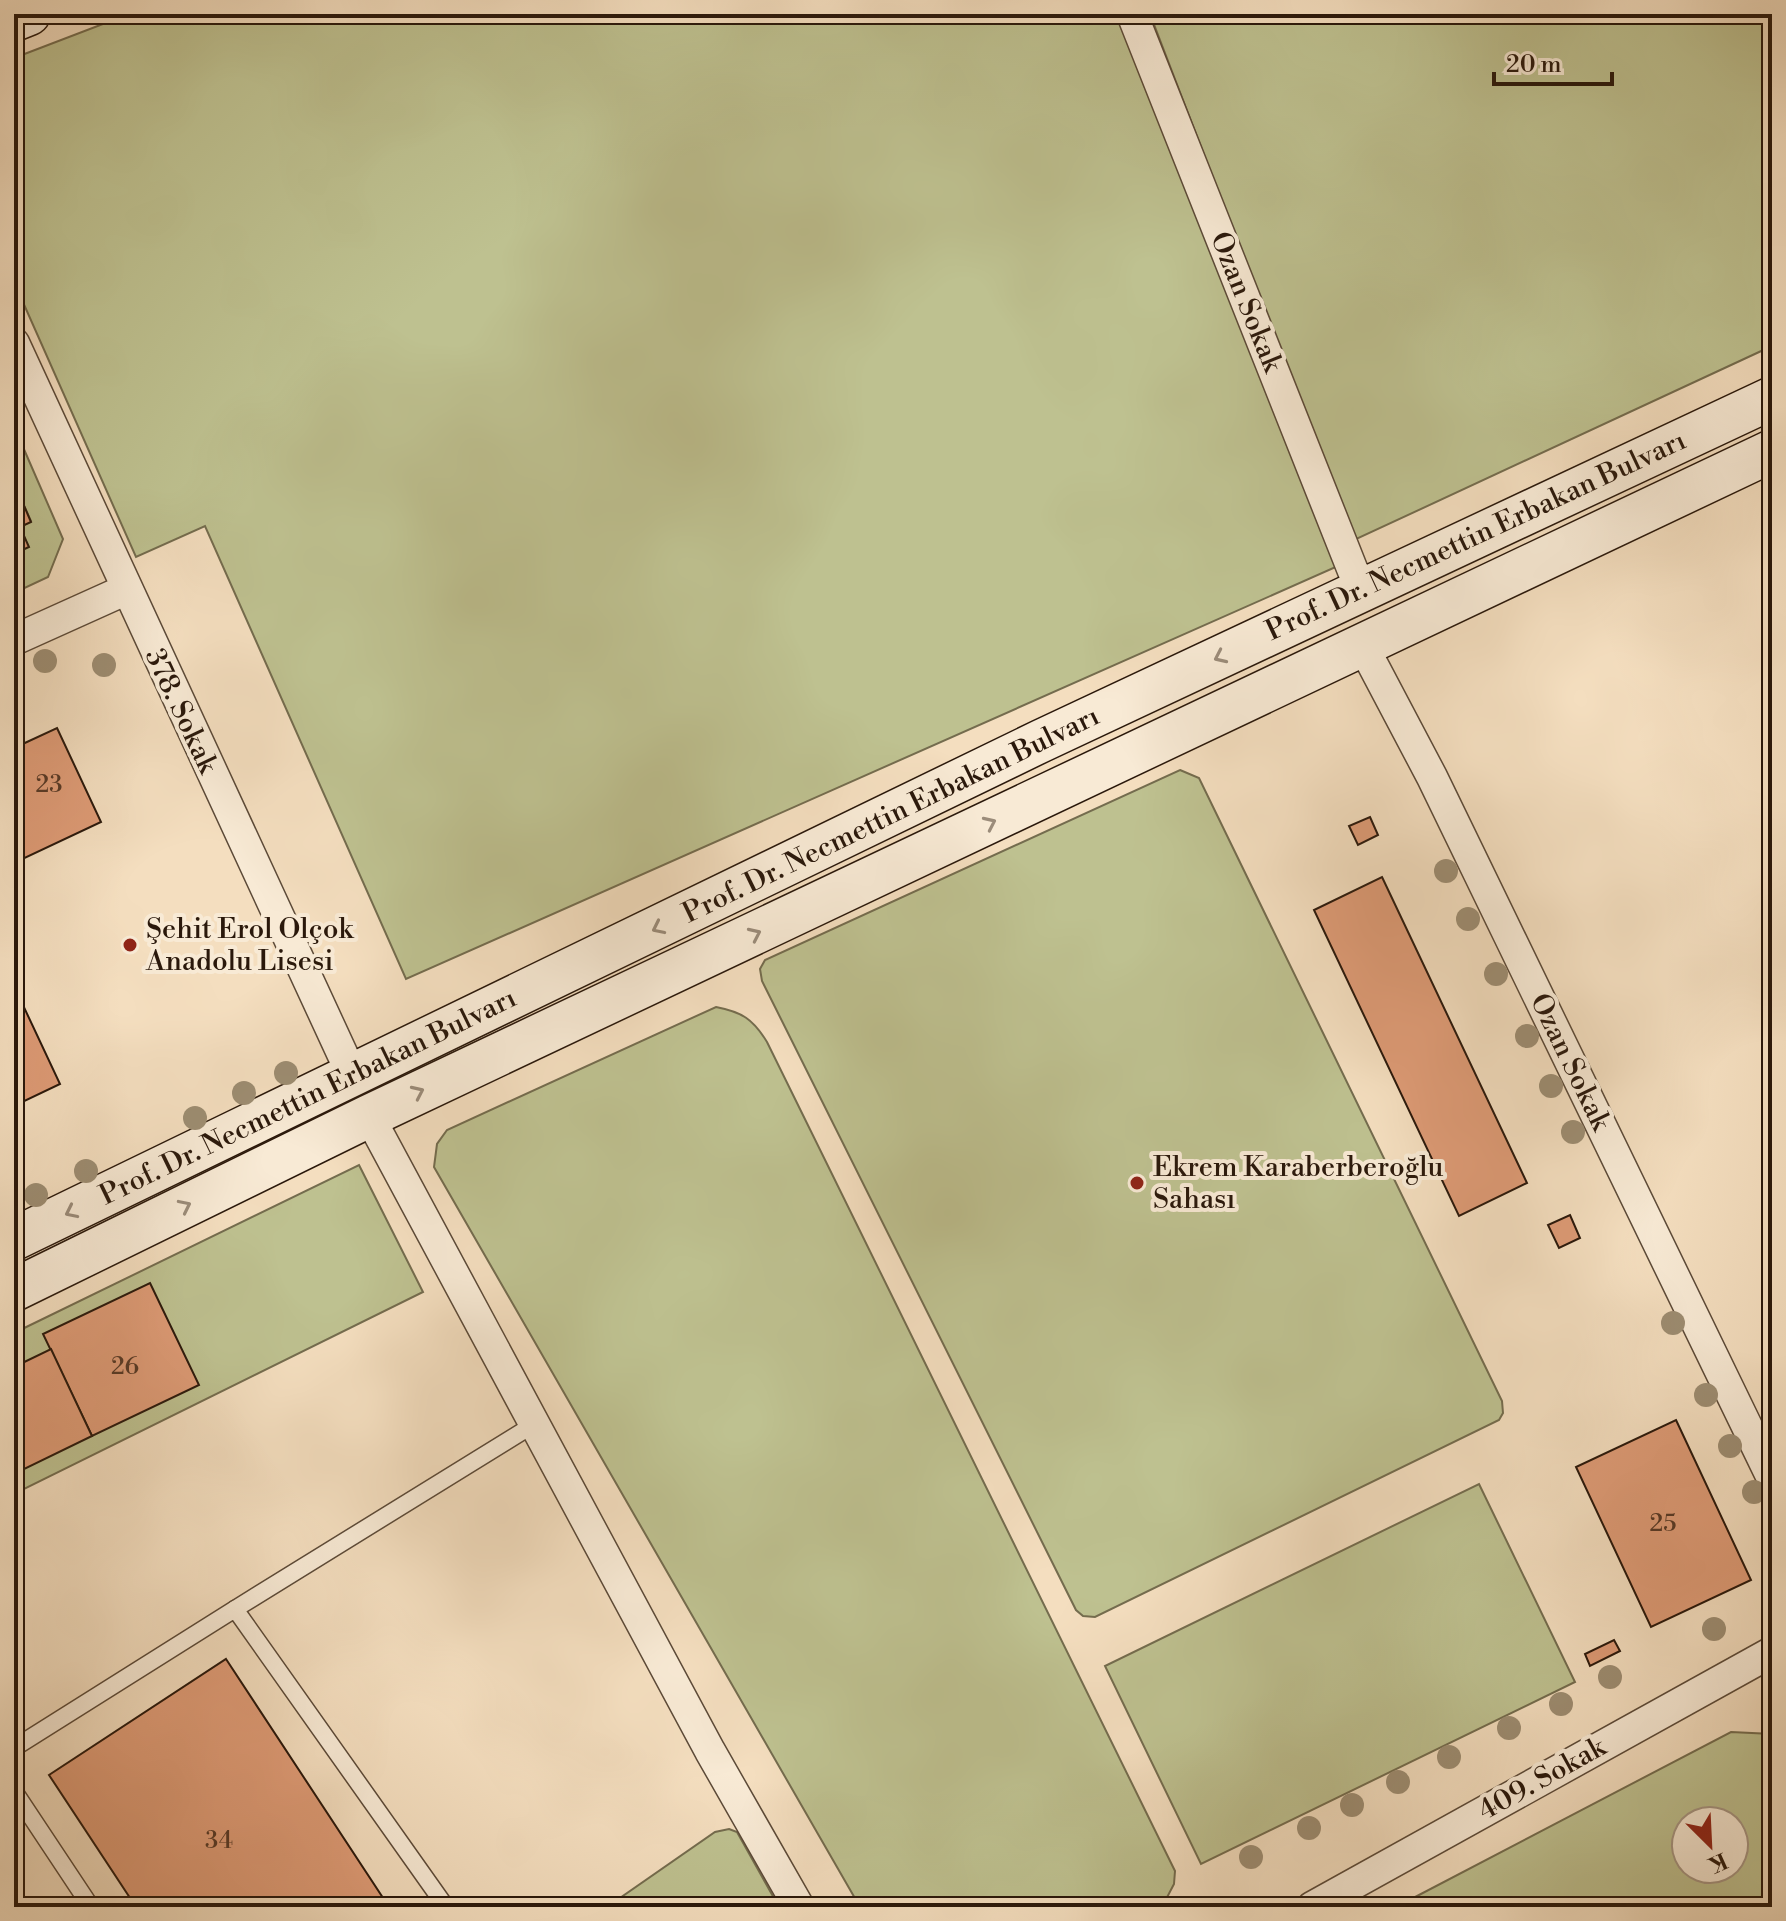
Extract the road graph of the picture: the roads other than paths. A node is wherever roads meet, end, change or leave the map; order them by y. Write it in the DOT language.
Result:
graph roads {
  1 [pos="29,14"];
  2 [pos="1132,14"];
  3 [pos="14,20"];
  4 [pos="14,343"];
  5 [pos="1772,398"];
  6 [pos="1772,451"];
  7 [pos="1366,588"];
  8 [pos="125,590"];
  9 [pos="14,640"];
  10 [pos="1364,648"];
  11 [pos="353,1077"];
  12 [pos="369,1116"];
  13 [pos="14,1239"];
  14 [pos="14,1290"];
  15 [pos="536,1423"];
  16 [pos="1772,1478"];
  17 [pos="235,1609"];
  18 [pos="1772,1652"];
  19 [pos="14,1748"];
  20 [pos="14,1791"];
  21 [pos="91,1907"];
  22 [pos="446,1907"];
  23 [pos="799,1907"];
  24 [pos="1312,1907"];
  1 -- 3 [label="main road"];
  2 -- 7 [label="street, Ozan Sokak"];
  4 -- 8 [label="street, 378. Sokak"];
  5 -- 7 [label="main road, Prof. Dr. Necmettin Erbakan Bulvarı"];
  6 -- 10 [label="main road, Prof. Dr. Necmettin Erbakan Bulvarı"];
  7 -- 11 [label="main road, Prof. Dr. Necmettin Erbakan Bulvarı, one-way"];
  8 -- 9 [label="street"];
  8 -- 11 [label="street, 378. Sokak"];
  12 -- 10 [label="main road, Prof. Dr. Necmettin Erbakan Bulvarı, one-way"];
  10 -- 16 [label="street, Ozan Sokak"];
  11 -- 13 [label="main road, Prof. Dr. Necmettin Erbakan Bulvarı, one-way"];
  14 -- 12 [label="main road, Prof. Dr. Necmettin Erbakan Bulvarı, one-way"];
  12 -- 15 [label="street"];
  15 -- 17 [label="lane"];
  15 -- 23 [label="street"];
  17 -- 19 [label="lane"];
  17 -- 22 [label="lane"];
  18 -- 24 [label="street, 409. Sokak"];
  20 -- 21 [label="lane"];
}
